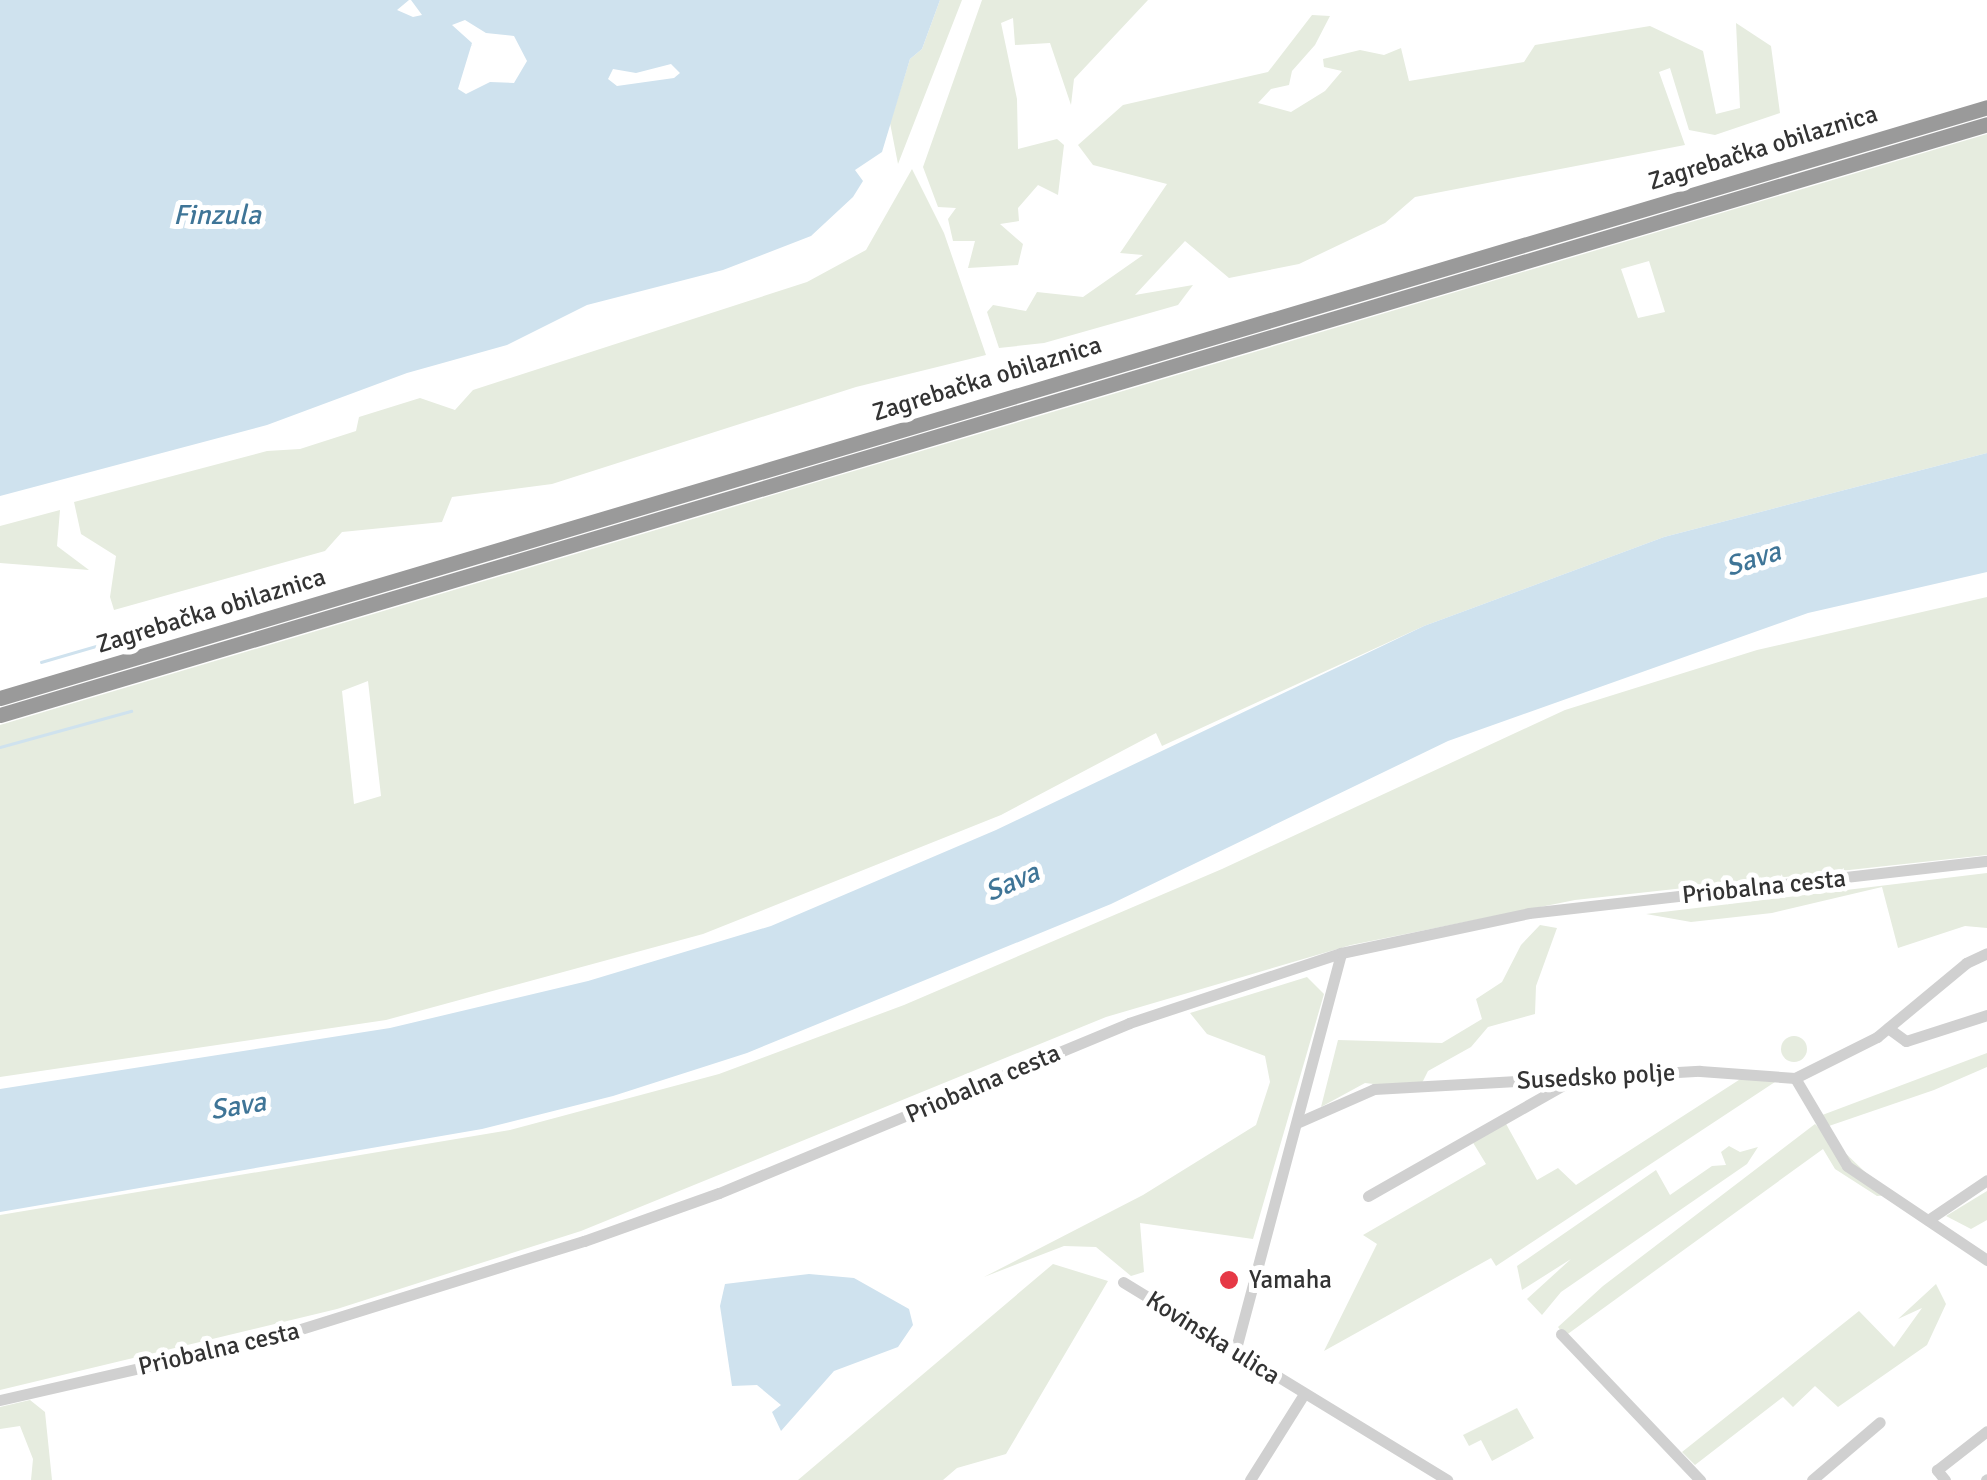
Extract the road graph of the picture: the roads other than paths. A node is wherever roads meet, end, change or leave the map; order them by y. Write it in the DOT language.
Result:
graph roads {
  1 [pos="1987,106"];
  2 [pos="1987,124"];
  3 [pos="0,698"];
  4 [pos="0,715"];
  5 [pos="1987,861"];
  6 [pos="1342,953"];
  7 [pos="1987,953"];
  8 [pos="1987,1015"];
  9 [pos="1888,1028"];
  10 [pos="1577,1076"];
  11 [pos="1796,1078"];
  12 [pos="1299,1122"];
  13 [pos="1987,1180"];
  14 [pos="1368,1196"];
  15 [pos="1928,1220"];
  16 [pos="1987,1260"];
  17 [pos="1123,1282"];
  18 [pos="1562,1334"];
  19 [pos="1235,1352"];
  20 [pos="1304,1394"];
  21 [pos="0,1400"];
  22 [pos="1880,1422"];
  23 [pos="1987,1431"];
  24 [pos="1250,1480"];
  25 [pos="1447,1480"];
  26 [pos="1700,1480"];
  27 [pos="1812,1480"];
  28 [pos="1945,1480"];
  1 -- 3 [label="highway, Zagrebačka obilaznica"];
  2 -- 4 [label="highway, Zagrebačka obilaznica"];
  5 -- 6 [label="street, Priobalna cesta"];
  6 -- 12 [label="street"];
  6 -- 21 [label="street, Priobalna cesta"];
  7 -- 9 [label="street"];
  8 -- 9 [label="street"];
  9 -- 11 [label="street"];
  10 -- 11 [label="street, Susedsko polje"];
  10 -- 12 [label="street, Susedsko polje"];
  10 -- 14 [label="street"];
  11 -- 15 [label="street"];
  12 -- 19 [label="street"];
  13 -- 15 [label="street"];
  15 -- 16 [label="street"];
  17 -- 19 [label="street, Kovinska ulica"];
  18 -- 26 [label="street"];
  19 -- 20 [label="street, Kovinska ulica"];
  20 -- 24 [label="street, Kovinska ulica"];
  20 -- 25 [label="street, Kovinska ulica"];
  22 -- 27 [label="street"];
  23 -- 28 [label="street"];
}
